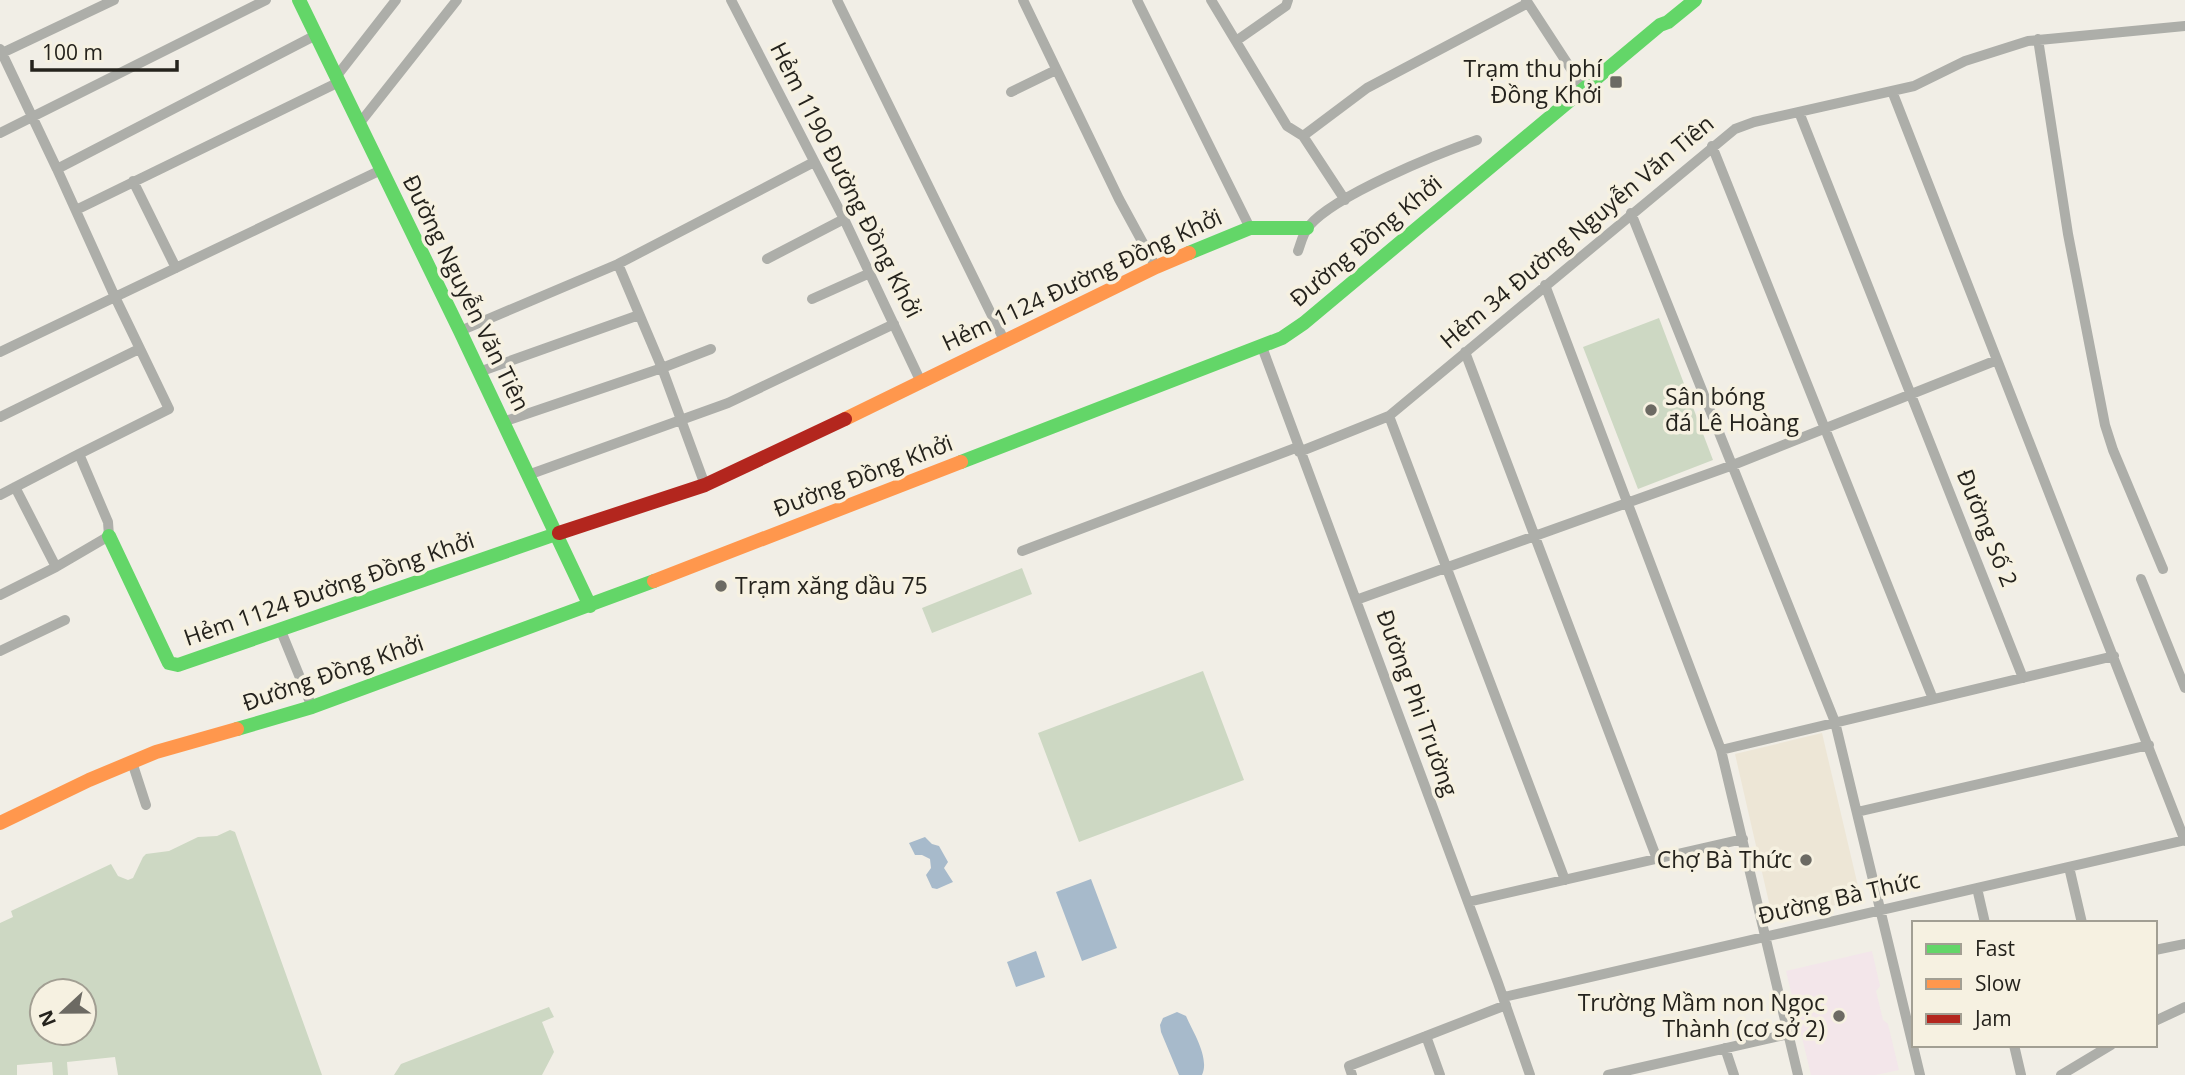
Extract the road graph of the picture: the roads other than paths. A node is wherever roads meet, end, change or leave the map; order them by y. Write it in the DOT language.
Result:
graph roads {
  1 [pos="114,0"];
  2 [pos="266,0"];
  3 [pos="299,0"];
  4 [pos="396,0"];
  5 [pos="457,0"];
  6 [pos="732,0"];
  7 [pos="1023,0"];
  8 [pos="1137,0"];
  9 [pos="1211,0"];
  10 [pos="1287,0"];
  11 [pos="1681,0"];
  12 [pos="1695,0"];
  13 [pos="840,1"];
  14 [pos="1527,2"];
  15 [pos="1660,25"];
  16 [pos="2185,26"];
  17 [pos="316,35"];
  18 [pos="2038,39"];
  19 [pos="1236,41"];
  20 [pos="1,52"];
  21 [pos="1056,70"];
  22 [pos="337,79"];
  23 [pos="1584,89"];
  24 [pos="1011,92"];
  25 [pos="1892,92"];
  26 [pos="1799,112"];
  27 [pos="33,115"];
  28 [pos="359,124"];
  29 [pos="0,133"];
  30 [pos="1303,136"];
  31 [pos="1477,140"];
  32 [pos="1712,146"];
  33 [pos="814,162"];
  34 [pos="57,169"];
  35 [pos="381,170"];
  36 [pos="133,181"];
  37 [pos="1345,200"];
  38 [pos="76,210"];
  39 [pos="1631,213"];
  40 [pos="844,219"];
  41 [pos="1250,228"];
  42 [pos="1307,228"];
  43 [pos="1298,251"];
  44 [pos="767,259"];
  45 [pos="618,264"];
  46 [pos="1156,267"];
  47 [pos="176,268"];
  48 [pos="870,273"];
  49 [pos="1545,285"];
  50 [pos="115,297"];
  51 [pos="813,299"];
  52 [pos="639,314"];
  53 [pos="894,324"];
  54 [pos="460,331"];
  55 [pos="1004,340"];
  56 [pos="1262,347"];
  57 [pos="139,349"];
  58 [pos="711,349"];
  59 [pos="0,352"];
  60 [pos="1465,352"];
  61 [pos="1997,360"];
  62 [pos="662,368"];
  63 [pos="479,372"];
  64 [pos="920,380"];
  65 [pos="1911,395"];
  66 [pos="1389,416"];
  67 [pos="0,417"];
  68 [pos="681,420"];
  69 [pos="503,422"];
  70 [pos="1825,429"];
  71 [pos="1298,449"];
  72 [pos="79,454"];
  73 [pos="1732,466"];
  74 [pos="528,475"];
  75 [pos="705,485"];
  76 [pos="15,487"];
  77 [pos="0,495"];
  78 [pos="1628,503"];
  79 [pos="556,534"];
  80 [pos="109,536"];
  81 [pos="1535,536"];
  82 [pos="1022,551"];
  83 [pos="57,567"];
  84 [pos="1447,568"];
  85 [pos="2163,569"];
  86 [pos="2141,579"];
  87 [pos="0,595"];
  88 [pos="1356,600"];
  89 [pos="590,606"];
  90 [pos="65,620"];
  91 [pos="281,631"];
  92 [pos="0,650"];
  93 [pos="2114,656"];
  94 [pos="2023,678"];
  95 [pos="2185,688"];
  96 [pos="1933,699"];
  97 [pos="312,707"];
  98 [pos="1835,722"];
  99 [pos="2149,745"];
  100 [pos="1721,750"];
  101 [pos="132,762"];
  102 [pos="146,805"];
  103 [pos="1857,812"];
  104 [pos="0,822"];
  105 [pos="1743,839"];
  106 [pos="2185,840"];
  107 [pos="1657,859"];
  108 [pos="2069,867"];
  109 [pos="1566,880"];
  110 [pos="1977,888"];
  111 [pos="1468,902"];
  112 [pos="1881,910"];
  113 [pos="1985,921"];
  114 [pos="2082,921"];
  115 [pos="1766,936"];
  116 [pos="2185,944"];
  117 [pos="2157,950"];
  118 [pos="1505,1001"];
  119 [pos="2185,1007"];
  120 [pos="2157,1020"];
  121 [pos="1788,1034"];
  122 [pos="1426,1036"];
  123 [pos="1912,1041"];
  124 [pos="1913,1047"];
  125 [pos="2014,1047"];
  126 [pos="2108,1047"];
  127 [pos="1725,1048"];
  128 [pos="1634,1072"];
  129 [pos="1353,1075"];
  130 [pos="1440,1075"];
  131 [pos="1530,1075"];
  132 [pos="1608,1075"];
  133 [pos="1734,1075"];
  134 [pos="1798,1075"];
  135 [pos="1920,1075"];
  136 [pos="2021,1075"];
  137 [pos="2061,1075"];
  1 -- 20 [label="street"];
  2 -- 27 [label="street"];
  3 -- 17 [label="street, Đường Nguyễn Văn Tiên"];
  4 -- 22 [label="street"];
  5 -- 28 [label="street"];
  6 -- 33 [label="street, Hẻm 1190 Đường Đồng Khởi"];
  7 -- 21 [label="street"];
  8 -- 41 [label="street"];
  9 -- 19 [label="street"];
  10 -- 19 [label="street"];
  11 -- 15 [label="street, Đường Đồng Khởi"];
  12 -- 15 [label="street, Đường Đồng Khởi"];
  13 -- 55 [label="street"];
  14 -- 23 [label="street"];
  14 -- 30 [label="street"];
  15 -- 23 [label="street, Đường Đồng Khởi"];
  16 -- 18 [label="street, Hẻm 34 Đường Nguyễn Văn Tiên"];
  17 -- 22 [label="street, Đường Nguyễn Văn Tiên"];
  17 -- 34 [label="street"];
  18 -- 25 [label="street, Hẻm 34 Đường Nguyễn Văn Tiên"];
  18 -- 85 [label="street"];
  19 -- 30 [label="street"];
  20 -- 27 [label="street"];
  21 -- 24 [label="street"];
  21 -- 46 [label="street"];
  22 -- 28 [label="street, Đường Nguyễn Văn Tiên"];
  22 -- 36 [label="street"];
  23 -- 56 [label="street, Đường Đồng Khởi"];
  25 -- 26 [label="street, Hẻm 34 Đường Nguyễn Văn Tiên"];
  25 -- 61 [label="street"];
  26 -- 32 [label="street, Hẻm 34 Đường Nguyễn Văn Tiên"];
  26 -- 65 [label="street, Đường Số 2"];
  27 -- 29 [label="street"];
  27 -- 34 [label="street"];
  28 -- 35 [label="street, Đường Nguyễn Văn Tiên"];
  30 -- 37 [label="street"];
  31 -- 37 [label="street"];
  32 -- 39 [label="street, Hẻm 34 Đường Nguyễn Văn Tiên"];
  32 -- 70 [label="street"];
  33 -- 40 [label="street, Hẻm 1190 Đường Đồng Khởi"];
  33 -- 45 [label="street"];
  34 -- 38 [label="street"];
  35 -- 47 [label="street"];
  35 -- 54 [label="street, Đường Nguyễn Văn Tiên"];
  36 -- 38 [label="street"];
  36 -- 47 [label="street"];
  37 -- 42 [label="street"];
  38 -- 50 [label="street"];
  39 -- 49 [label="street, Hẻm 34 Đường Nguyễn Văn Tiên"];
  39 -- 73 [label="street"];
  40 -- 44 [label="street"];
  40 -- 48 [label="street, Hẻm 1190 Đường Đồng Khởi"];
  41 -- 42 [label="street, Hẻm 1124 Đường Đồng Khởi"];
  41 -- 46 [label="street, Hẻm 1124 Đường Đồng Khởi"];
  42 -- 43 [label="street"];
  45 -- 52 [label="street"];
  45 -- 54 [label="street"];
  46 -- 55 [label="street, Hẻm 1124 Đường Đồng Khởi"];
  47 -- 50 [label="street"];
  48 -- 51 [label="street"];
  48 -- 53 [label="street, Hẻm 1190 Đường Đồng Khởi"];
  49 -- 60 [label="street, Hẻm 34 Đường Nguyễn Văn Tiên"];
  49 -- 78 [label="street"];
  50 -- 57 [label="street"];
  50 -- 59 [label="street"];
  52 -- 62 [label="street"];
  52 -- 63 [label="street"];
  53 -- 64 [label="street, Hẻm 1190 Đường Đồng Khởi"];
  53 -- 68 [label="street"];
  54 -- 63 [label="street, Đường Nguyễn Văn Tiên"];
  55 -- 64 [label="street, Hẻm 1124 Đường Đồng Khởi"];
  56 -- 71 [label="street, Đường Phi Trường"];
  56 -- 89 [label="street, Đường Đồng Khởi"];
  57 -- 67 [label="street"];
  57 -- 72 [label="street"];
  58 -- 62 [label="street"];
  60 -- 66 [label="street, Hẻm 34 Đường Nguyễn Văn Tiên"];
  60 -- 81 [label="street"];
  61 -- 65 [label="street"];
  61 -- 93 [label="street"];
  62 -- 68 [label="street"];
  62 -- 69 [label="street"];
  63 -- 69 [label="street, Đường Nguyễn Văn Tiên"];
  64 -- 75 [label="street, Hẻm 1124 Đường Đồng Khởi"];
  65 -- 70 [label="street"];
  65 -- 94 [label="street, Đường Số 2"];
  66 -- 71 [label="street, Hẻm 34 Đường Nguyễn Văn Tiên"];
  66 -- 84 [label="street"];
  68 -- 74 [label="street"];
  68 -- 75 [label="street"];
  69 -- 74 [label="street, Đường Nguyễn Văn Tiên"];
  70 -- 73 [label="street"];
  70 -- 96 [label="street"];
  71 -- 82 [label="street, Hẻm 34 Đường Nguyễn Văn Tiên"];
  71 -- 88 [label="street, Đường Phi Trường"];
  72 -- 76 [label="street"];
  72 -- 80 [label="street"];
  73 -- 78 [label="street"];
  73 -- 98 [label="street"];
  74 -- 79 [label="street, Đường Nguyễn Văn Tiên"];
  75 -- 79 [label="street, Hẻm 1124 Đường Đồng Khởi"];
  76 -- 77 [label="street"];
  76 -- 83 [label="street"];
  78 -- 81 [label="street"];
  78 -- 100 [label="street"];
  79 -- 89 [label="street, Đường Nguyễn Văn Tiên"];
  79 -- 91 [label="street, Hẻm 1124 Đường Đồng Khởi"];
  80 -- 83 [label="street"];
  80 -- 91 [label="street, Hẻm 1124 Đường Đồng Khởi"];
  81 -- 84 [label="street"];
  81 -- 107 [label="street"];
  83 -- 87 [label="street"];
  84 -- 88 [label="street"];
  84 -- 109 [label="street"];
  86 -- 95 [label="street"];
  88 -- 111 [label="street, Đường Phi Trường"];
  89 -- 97 [label="street, Đường Đồng Khởi"];
  90 -- 92 [label="street"];
  91 -- 97 [label="street"];
  93 -- 94 [label="street"];
  93 -- 99 [label="street"];
  94 -- 96 [label="street"];
  96 -- 98 [label="street"];
  97 -- 101 [label="street, Đường Đồng Khởi"];
  98 -- 100 [label="street"];
  98 -- 103 [label="street"];
  99 -- 103 [label="street"];
  99 -- 106 [label="street"];
  100 -- 105 [label="street"];
  101 -- 102 [label="street"];
  101 -- 104 [label="street, Đường Đồng Khởi"];
  103 -- 112 [label="street"];
  105 -- 107 [label="street"];
  105 -- 115 [label="street"];
  106 -- 108 [label="street, Đường Bà Thức"];
  107 -- 109 [label="street"];
  108 -- 110 [label="street, Đường Bà Thức"];
  108 -- 114 [label="street"];
  109 -- 111 [label="street"];
  110 -- 112 [label="street, Đường Bà Thức"];
  110 -- 113 [label="street"];
  111 -- 118 [label="street, Đường Phi Trường"];
  112 -- 115 [label="street, Đường Bà Thức"];
  112 -- 123 [label="street"];
  115 -- 118 [label="street, Đường Bà Thức"];
  115 -- 121 [label="street"];
  116 -- 117 [label="street"];
  118 -- 122 [label="street, Đường Bà Thức"];
  118 -- 131 [label="street, Đường Phi Trường"];
  119 -- 120 [label="street"];
  121 -- 127 [label="street"];
  121 -- 134 [label="street"];
  122 -- 129 [label="street, Đường Bà Thức"];
  122 -- 130 [label="street"];
  124 -- 135 [label="street"];
  125 -- 136 [label="street"];
  126 -- 137 [label="street"];
  127 -- 128 [label="street"];
  127 -- 133 [label="street"];
  128 -- 132 [label="street"];
}
